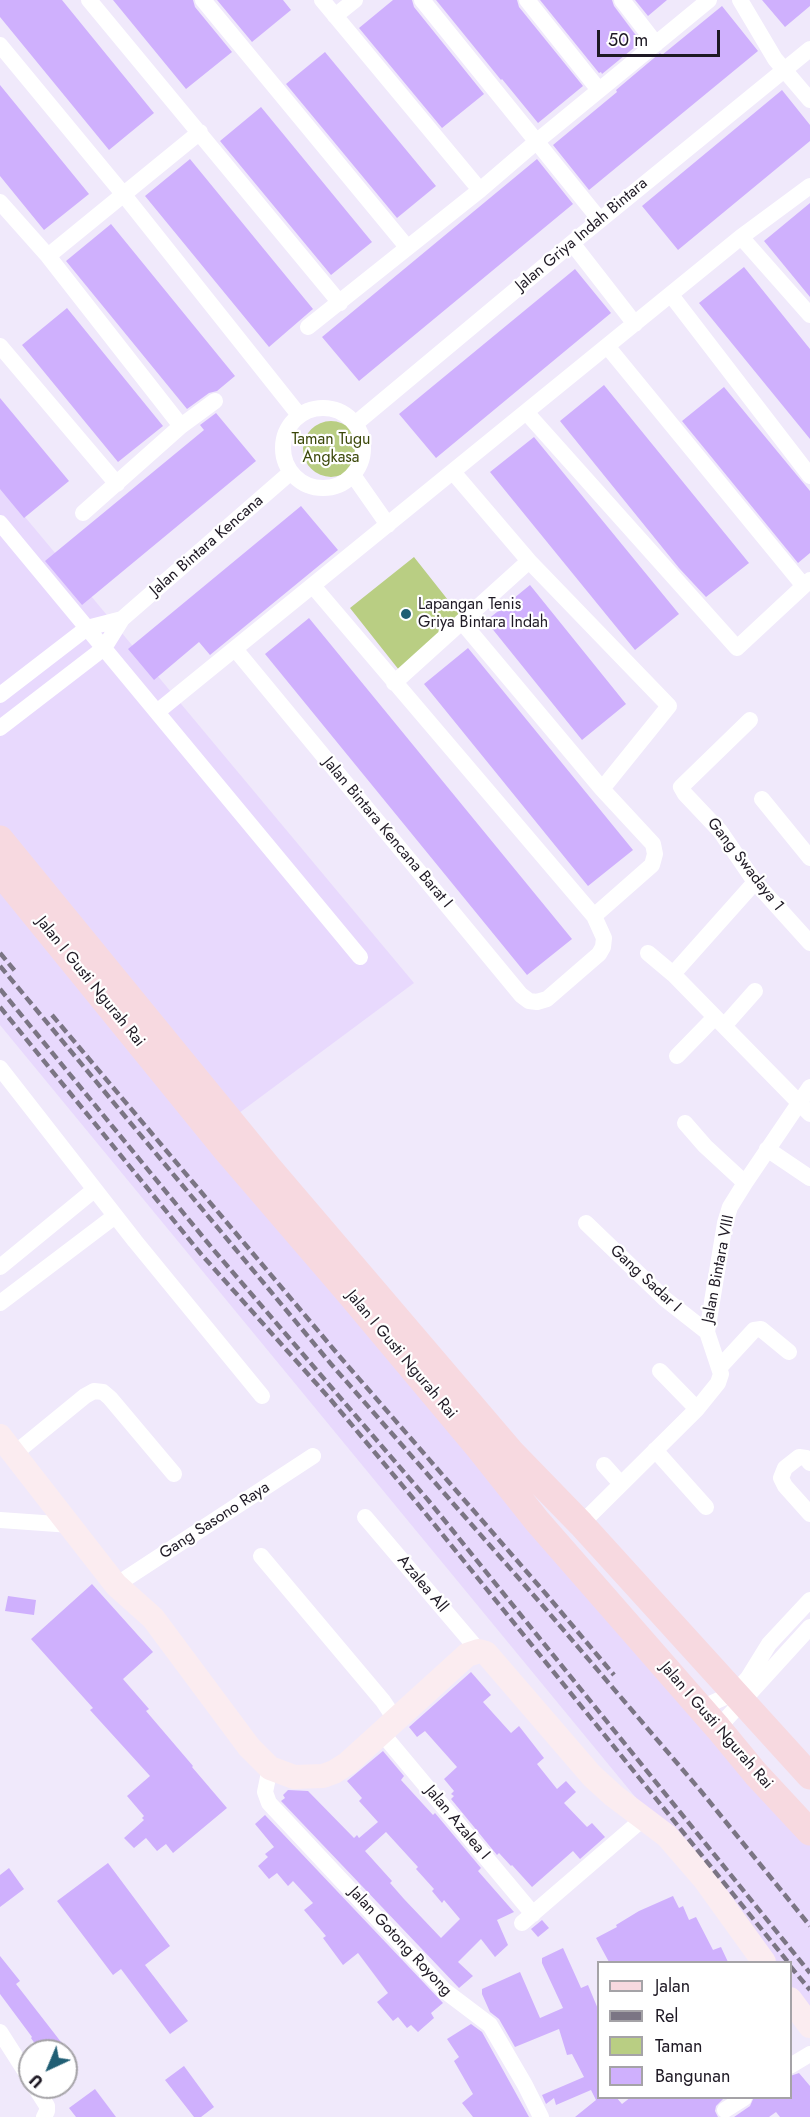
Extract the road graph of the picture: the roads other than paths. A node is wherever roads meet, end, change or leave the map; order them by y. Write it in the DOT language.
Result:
graph roads {
  1 [pos="89,0"];
  2 [pos="203,0"];
  3 [pos="322,0"];
  4 [pos="355,0"];
  5 [pos="422,0"];
  6 [pos="527,0"];
  7 [pos="622,0"];
  8 [pos="709,0"];
  9 [pos="740,0"];
  10 [pos="335,16"];
  11 [pos="656,44"];
  12 [pos="0,45"];
  13 [pos="810,50"];
  14 [pos="784,71"];
  15 [pos="599,90"];
  16 [pos="810,100"];
  17 [pos="200,132"];
  18 [pos="536,142"];
  19 [pos="810,186"];
  20 [pos="480,190"];
  21 [pos="124,195"];
  22 [pos="0,202"];
  23 [pos="600,220"];
  24 [pos="741,237"];
  25 [pos="572,243"];
  26 [pos="407,247"];
  27 [pos="48,256"];
  28 [pos="671,295"];
  29 [pos="340,303"];
  30 [pos="810,315"];
  31 [pos="635,324"];
  32 [pos="308,327"];
  33 [pos="0,346"];
  34 [pos="608,346"];
  35 [pos="215,401"];
  36 [pos="526,412"];
  37 [pos="300,415"];
  38 [pos="355,424"];
  39 [pos="181,426"];
  40 [pos="291,472"];
  41 [pos="453,472"];
  42 [pos="353,475"];
  43 [pos="810,476"];
  44 [pos="117,484"];
  45 [pos="83,513"];
  46 [pos="0,523"];
  47 [pos="387,525"];
  48 [pos="529,561"];
  49 [pos="807,582"];
  50 [pos="313,586"];
  51 [pos="122,619"];
  52 [pos="462,622"];
  53 [pos="87,628"];
  54 [pos="104,648"];
  55 [pos="235,649"];
  56 [pos="394,683"];
  57 [pos="0,695"];
  58 [pos="157,712"];
  59 [pos="750,720"];
  60 [pos="1,726"];
  61 [pos="602,789"];
  62 [pos="762,799"];
  63 [pos="0,839"];
  64 [pos="810,858"];
  65 [pos="0,872"];
  66 [pos="755,882"];
  67 [pos="594,916"];
  68 [pos="59,928"];
  69 [pos="810,943"];
  70 [pos="648,953"];
  71 [pos="360,957"];
  72 [pos="673,974"];
  73 [pos="755,992"];
  74 [pos="720,1022"];
  75 [pos="677,1056"];
  76 [pos="0,1068"];
  77 [pos="810,1087"];
  78 [pos="805,1108"];
  79 [pos="685,1123"];
  80 [pos="767,1149"];
  81 [pos="810,1178"];
  82 [pos="745,1183"];
  83 [pos="94,1190"];
  84 [pos="115,1216"];
  85 [pos="586,1223"];
  86 [pos="0,1267"];
  87 [pos="0,1303"];
  88 [pos="707,1332"];
  89 [pos="789,1352"];
  90 [pos="719,1368"];
  91 [pos="660,1371"];
  92 [pos="262,1395"];
  93 [pos="697,1409"];
  94 [pos="7,1445"];
  95 [pos="655,1450"];
  96 [pos="313,1456"];
  97 [pos="810,1462"];
  98 [pos="603,1465"];
  99 [pos="174,1474"];
  100 [pos="621,1484"];
  101 [pos="706,1508"];
  102 [pos="810,1514"];
  103 [pos="365,1517"];
  104 [pos="0,1520"];
  105 [pos="581,1524"];
  106 [pos="70,1525"];
  107 [pos="261,1556"];
  108 [pos="116,1585"];
  109 [pos="810,1600"];
  110 [pos="810,1627"];
  111 [pos="479,1651"];
  112 [pos="737,1697"];
  113 [pos="710,1718"];
  114 [pos="388,1725"];
  115 [pos="270,1768"];
  116 [pos="810,1776"];
  117 [pos="644,1818"];
  118 [pos="810,1832"];
  119 [pos="763,1961"];
  120 [pos="792,2002"];
  121 [pos="810,2026"];
  122 [pos="0,2032"];
  123 [pos="810,2054"];
  124 [pos="18,2060"];
  125 [pos="792,2066"];
  126 [pos="43,2099"];
  127 [pos="741,2099"];
  128 [pos="725,2110"];
  129 [pos="44,2117"];
  130 [pos="541,2117"];
  1 -- 17 [label="street"];
  2 -- 26 [label="street"];
  3 -- 10 [label="street"];
  4 -- 10 [label="street"];
  5 -- 18 [label="street"];
  6 -- 15 [label="street"];
  7 -- 11 [label="street"];
  8 -- 11 [label="street"];
  9 -- 14 [label="street"];
  10 -- 20 [label="street"];
  11 -- 15 [label="street"];
  12 -- 21 [label="street"];
  13 -- 14 [label="street, Jalan Griya Indah Bintara"];
  14 -- 16 [label="street"];
  14 -- 23 [label="street, Jalan Griya Indah Bintara"];
  15 -- 18 [label="street"];
  17 -- 21 [label="street"];
  17 -- 29 [label="street"];
  18 -- 20 [label="street"];
  18 -- 23 [label="street"];
  19 -- 24 [label="street"];
  20 -- 26 [label="street"];
  21 -- 27 [label="street"];
  21 -- 37 [label="street"];
  22 -- 27 [label="street"];
  23 -- 25 [label="street, Jalan Griya Indah Bintara"];
  24 -- 28 [label="street"];
  24 -- 30 [label="street"];
  25 -- 31 [label="street"];
  25 -- 38 [label="street, Jalan Griya Indah Bintara"];
  26 -- 29 [label="street"];
  27 -- 39 [label="street"];
  28 -- 31 [label="street"];
  28 -- 43 [label="street"];
  29 -- 32 [label="street"];
  31 -- 34 [label="street"];
  33 -- 44 [label="street"];
  34 -- 36 [label="street"];
  34 -- 49 [label="street"];
  35 -- 39 [label="street"];
  36 -- 41 [label="street"];
  36 -- 49 [label="street"];
  37 -- 38 [label="street"];
  37 -- 40 [label="street"];
  38 -- 42 [label="street"];
  39 -- 44 [label="street"];
  40 -- 42 [label="street"];
  40 -- 51 [label="street, Jalan Bintara Kencana"];
  41 -- 47 [label="street"];
  41 -- 48 [label="street"];
  42 -- 47 [label="street"];
  44 -- 45 [label="street"];
  46 -- 53 [label="street"];
  47 -- 50 [label="street"];
  48 -- 52 [label="street"];
  48 -- 61 [label="street"];
  50 -- 55 [label="street"];
  50 -- 56 [label="street"];
  51 -- 53 [label="street, Jalan Bintara Kencana"];
  51 -- 54 [label="street, Jalan Bintara Kencana"];
  52 -- 56 [label="street"];
  52 -- 61 [label="street"];
  53 -- 54 [label="street"];
  53 -- 57 [label="street, Jalan Bintara Kencana"];
  54 -- 58 [label="street"];
  54 -- 60 [label="street, Jalan Bintara Kencana"];
  55 -- 58 [label="street"];
  55 -- 67 [label="street, Jalan Bintara Kencana Barat I"];
  56 -- 67 [label="street"];
  58 -- 71 [label="street"];
  59 -- 66 [label="street, Gang Swadaya 1"];
  61 -- 67 [label="street"];
  62 -- 64 [label="street"];
  63 -- 68 [label="main road, Jalan I Gusti Ngurah Rai"];
  65 -- 68 [label="main road, Jalan I Gusti Ngurah Rai"];
  66 -- 69 [label="street, Gang Swadaya 1"];
  66 -- 72 [label="street"];
  68 -- 105 [label="main road, Jalan I Gusti Ngurah Rai"];
  68 -- 113 [label="main road, Jalan I Gusti Ngurah Rai"];
  70 -- 72 [label="street"];
  72 -- 74 [label="street"];
  73 -- 74 [label="street"];
  74 -- 75 [label="street"];
  74 -- 78 [label="street"];
  76 -- 83 [label="street"];
  77 -- 78 [label="street, Jalan Bintara VIII"];
  78 -- 80 [label="street, Jalan Bintara VIII"];
  79 -- 82 [label="street"];
  80 -- 81 [label="street"];
  80 -- 82 [label="street, Jalan Bintara VIII"];
  82 -- 88 [label="street, Jalan Bintara VIII"];
  83 -- 84 [label="street"];
  83 -- 86 [label="street"];
  84 -- 87 [label="street"];
  84 -- 92 [label="street"];
  85 -- 88 [label="street, Gang Sadar I"];
  88 -- 90 [label="street, Jalan Bintara VIII"];
  89 -- 90 [label="street"];
  90 -- 93 [label="street"];
  91 -- 93 [label="street"];
  93 -- 95 [label="street"];
  94 -- 99 [label="street"];
  94 -- 106 [label="street"];
  95 -- 100 [label="street"];
  95 -- 101 [label="street"];
  96 -- 108 [label="street, Gang Sasono Raya"];
  97 -- 102 [label="street"];
  98 -- 100 [label="street"];
  100 -- 105 [label="street"];
  103 -- 111 [label="street, Azalea All"];
  104 -- 106 [label="street"];
  105 -- 112 [label="main road, Jalan I Gusti Ngurah Rai"];
  106 -- 108 [label="street"];
  107 -- 114 [label="street, Jalan Azalea I"];
  108 -- 115 [label="street"];
  109 -- 112 [label="street"];
  110 -- 112 [label="street"];
  111 -- 114 [label="street"];
  111 -- 117 [label="street"];
  112 -- 113 [label="street"];
  112 -- 113 [label="street"];
  112 -- 116 [label="main road, Jalan I Gusti Ngurah Rai"];
  113 -- 118 [label="main road, Jalan I Gusti Ngurah Rai"];
  114 -- 115 [label="street"];
  114 -- 117 [label="street, Jalan Azalea I"];
  115 -- 130 [label="street, Jalan Gotong Royong"];
  117 -- 119 [label="street"];
  120 -- 121 [label="street"];
  122 -- 124 [label="street"];
  123 -- 125 [label="street"];
  126 -- 129 [label="street"];
  127 -- 128 [label="street"];
}
